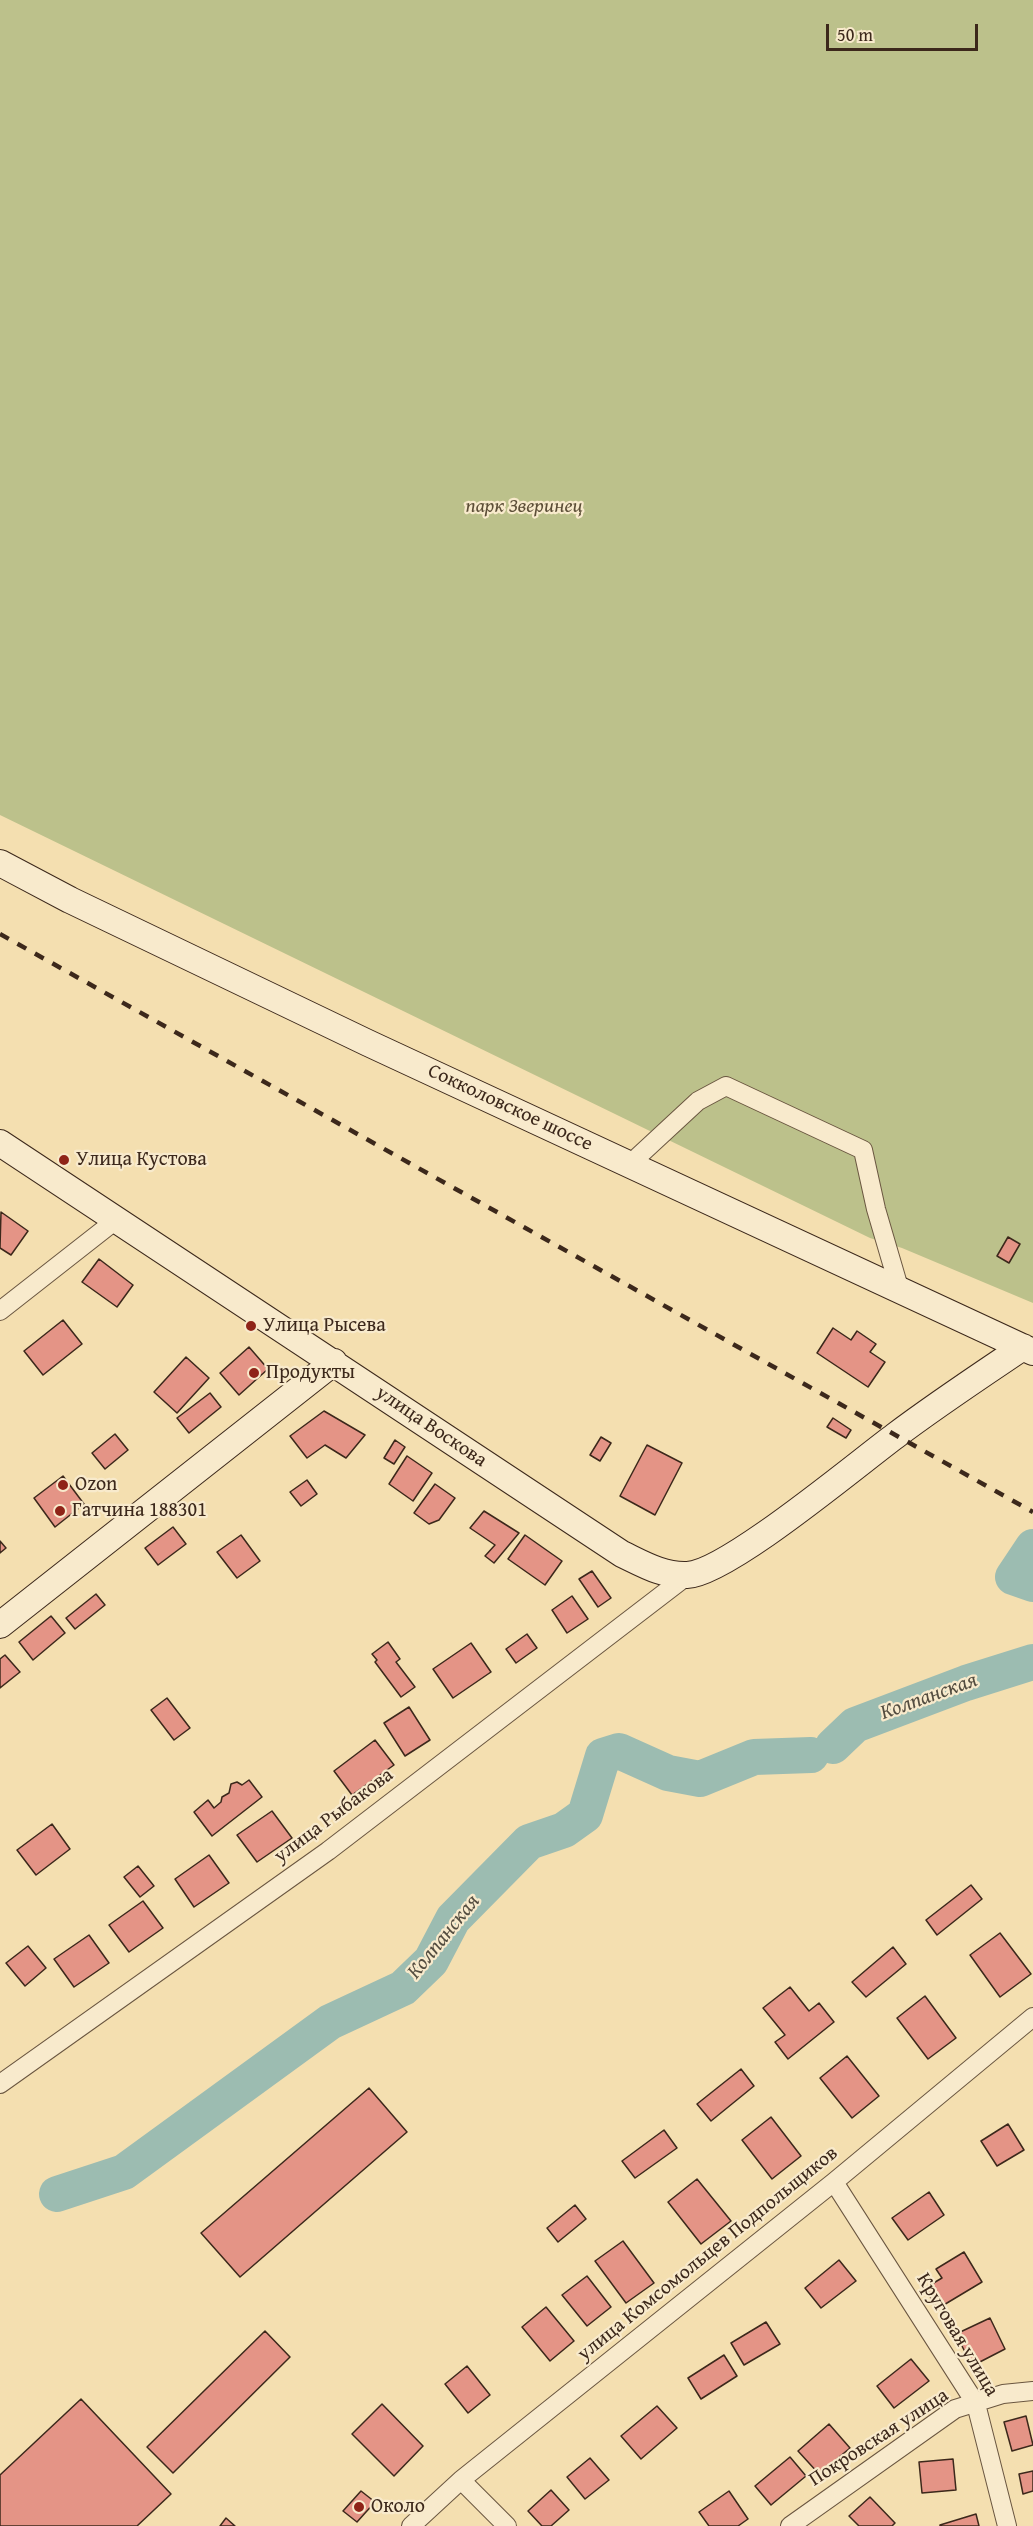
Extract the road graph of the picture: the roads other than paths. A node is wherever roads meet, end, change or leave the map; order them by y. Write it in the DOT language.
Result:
graph roads {
  1 [pos="0,863"];
  2 [pos="0,1143"];
  3 [pos="630,1164"];
  4 [pos="116,1220"];
  5 [pos="900,1291"];
  6 [pos="0,1311"];
  7 [pos="1028,1349"];
  8 [pos="334,1362"];
  9 [pos="658,1571"];
  10 [pos="688,1575"];
  11 [pos="657,1598"];
  12 [pos="0,1624"];
  13 [pos="1033,2017"];
  14 [pos="0,2084"];
  15 [pos="834,2182"];
  16 [pos="1033,2391"];
  17 [pos="976,2404"];
  18 [pos="461,2480"];
  19 [pos="411,2526"];
  20 [pos="507,2526"];
  21 [pos="790,2526"];
  22 [pos="1007,2526"];
  1 -- 3 [label="main road, Сокколовское шоссе"];
  2 -- 4 [label="main road, улица Воскова"];
  3 -- 5 [label="main road, Сокколовское шоссе"];
  3 -- 5 [label="street"];
  4 -- 6 [label="street"];
  4 -- 8 [label="main road, улица Воскова"];
  5 -- 7 [label="main road, Сокколовское шоссе"];
  7 -- 10 [label="main road"];
  8 -- 9 [label="main road, улица Воскова"];
  8 -- 12 [label="main road"];
  9 -- 10 [label="main road, улица Воскова"];
  9 -- 11 [label="street"];
  10 -- 11 [label="street, улица Рыбакова"];
  11 -- 14 [label="street, улица Рыбакова"];
  13 -- 15 [label="street, улица Комсомольцев Подпольщиков"];
  15 -- 17 [label="street, Круговая улица"];
  15 -- 18 [label="street, улица Комсомольцев Подпольщиков"];
  16 -- 17 [label="street, Покровская улица"];
  17 -- 21 [label="street, Покровская улица"];
  17 -- 22 [label="street, Круговая улица"];
  18 -- 19 [label="street, улица Комсомольцев Подпольщиков"];
  18 -- 20 [label="street"];
}
